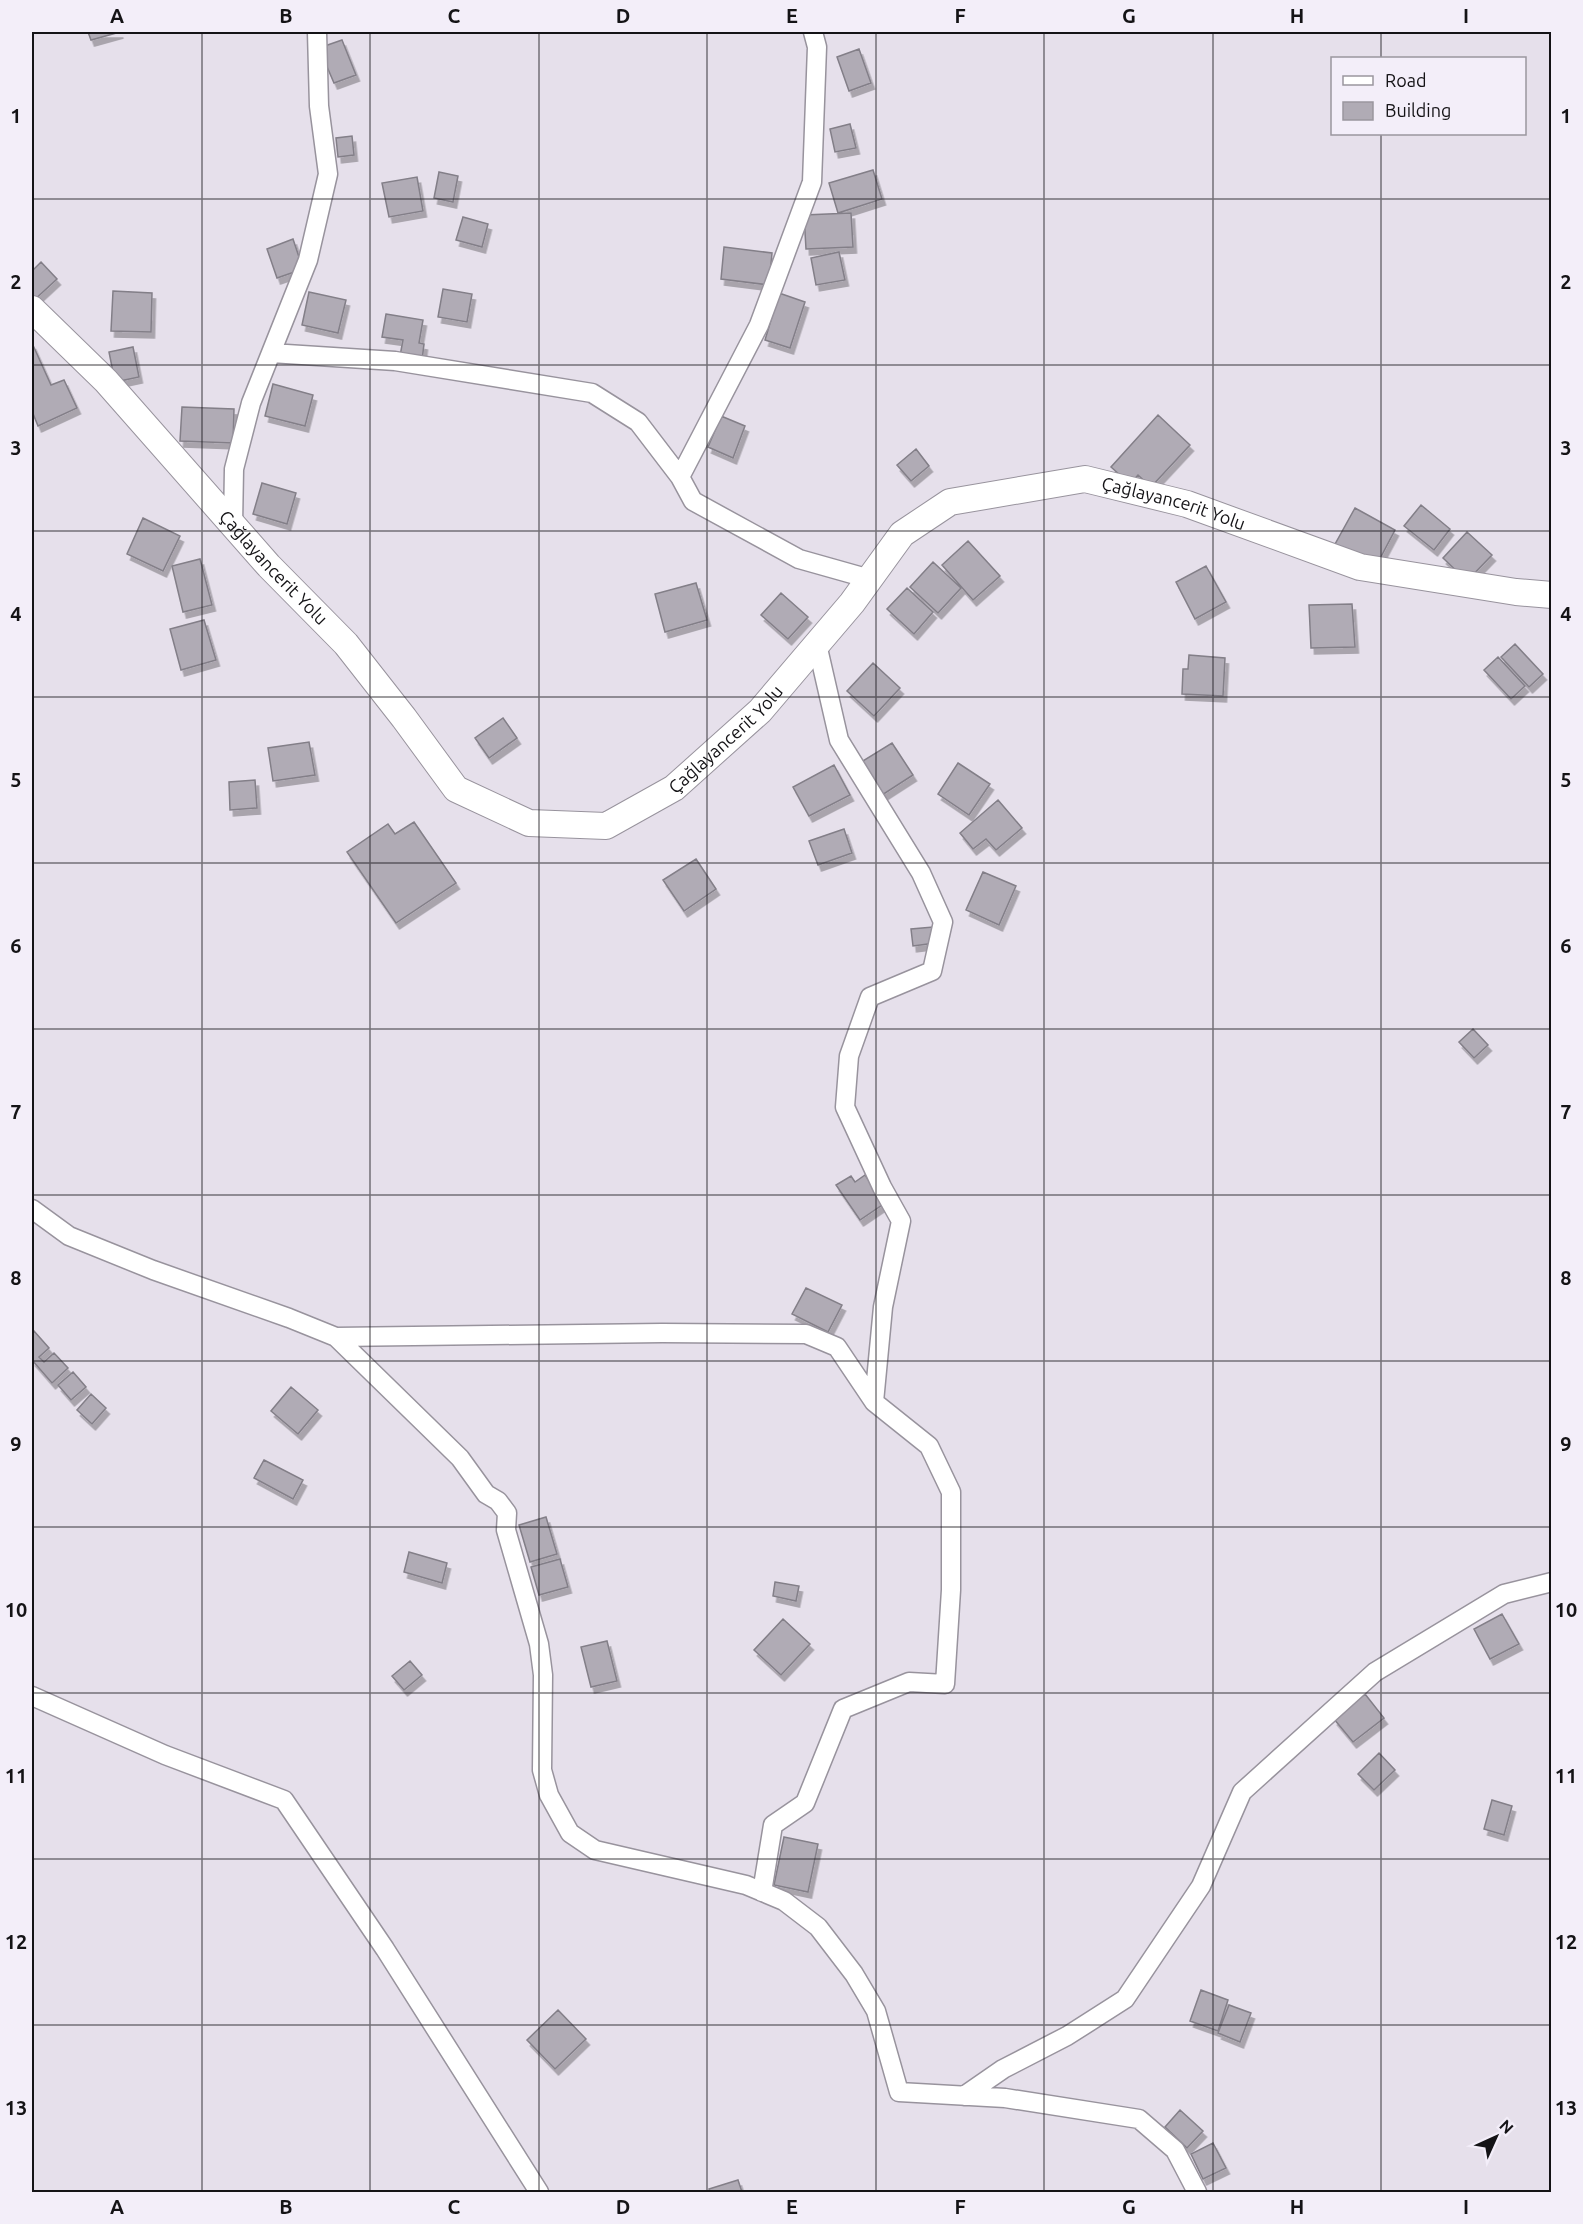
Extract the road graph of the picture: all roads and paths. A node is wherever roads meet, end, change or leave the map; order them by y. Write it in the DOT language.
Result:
graph roads {
  1 [pos="317,32"];
  2 [pos="813,32"];
  3 [pos="32,309"];
  4 [pos="271,353"];
  5 [pos="680,477"];
  6 [pos="233,525"];
  7 [pos="870,579"];
  8 [pos="1551,595"];
  9 [pos="817,644"];
  10 [pos="32,1209"];
  11 [pos="336,1337"];
  12 [pos="874,1402"];
  13 [pos="1551,1582"];
  14 [pos="32,1696"];
  15 [pos="762,1892"];
  16 [pos="964,2096"];
  17 [pos="539,2193"];
  18 [pos="1197,2193"];
  1 -- 4 [label="street"];
  2 -- 5 [label="street"];
  3 -- 6 [label="main road, Çağlayancerit Yolu"];
  4 -- 5 [label="street"];
  4 -- 6 [label="street"];
  5 -- 7 [label="street"];
  6 -- 9 [label="main road, Çağlayancerit Yolu"];
  7 -- 8 [label="main road, Çağlayancerit Yolu"];
  7 -- 9 [label="main road, Çağlayancerit Yolu"];
  9 -- 12 [label="street"];
  10 -- 11 [label="street"];
  11 -- 12 [label="street"];
  11 -- 15 [label="street"];
  12 -- 15 [label="street"];
  13 -- 16 [label="street"];
  14 -- 17 [label="street"];
  15 -- 16 [label="street"];
  16 -- 18 [label="street"];
}
